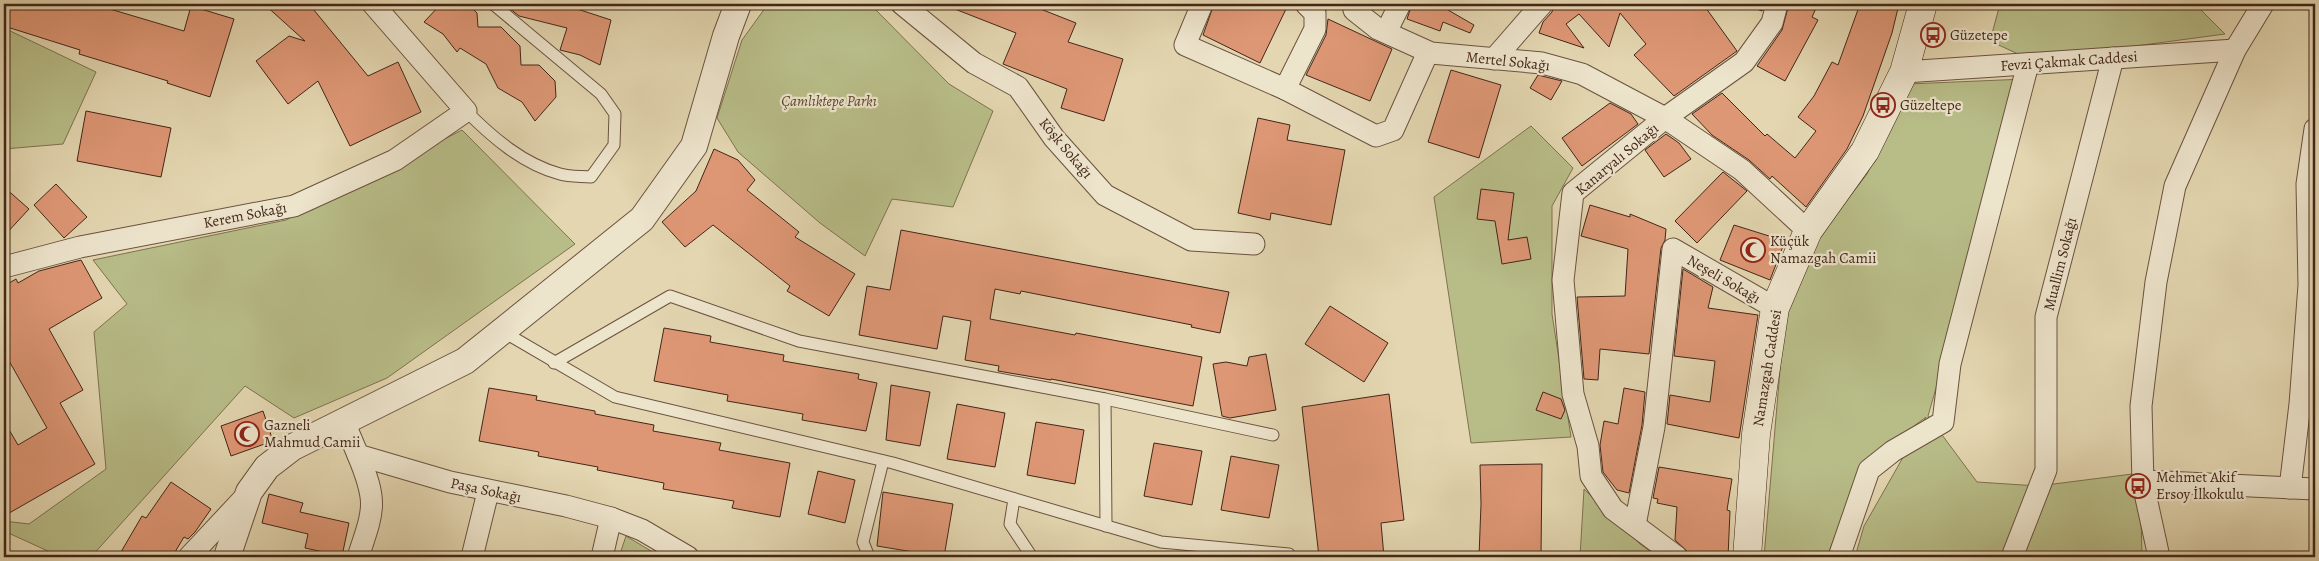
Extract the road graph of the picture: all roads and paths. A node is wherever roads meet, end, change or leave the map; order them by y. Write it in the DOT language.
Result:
graph roads {
  1 [pos="373,4"];
  2 [pos="493,4"];
  3 [pos="902,4"];
  4 [pos="1202,4"];
  5 [pos="1306,4"];
  6 [pos="1353,4"];
  7 [pos="1400,4"];
  8 [pos="1542,4"];
  9 [pos="1777,4"];
  10 [pos="1923,4"];
  11 [pos="2263,4"];
  12 [pos="735,5"];
  13 [pos="925,11"];
  14 [pos="1386,32"];
  15 [pos="2235,50"];
  16 [pos="1428,52"];
  17 [pos="2112,58"];
  18 [pos="1494,59"];
  19 [pos="2028,64"];
  20 [pos="1904,72"];
  21 [pos="1285,89"];
  22 [pos="466,111"];
  23 [pos="1665,118"];
  24 [pos="2315,129"];
  25 [pos="1808,231"];
  26 [pos="1254,244"];
  27 [pos="4,267"];
  28 [pos="1775,308"];
  29 [pos="502,332"];
  30 [pos="554,364"];
  31 [pos="1105,399"];
  32 [pos="344,422"];
  33 [pos="1273,435"];
  34 [pos="358,455"];
  35 [pos="883,461"];
  36 [pos="2143,481"];
  37 [pos="2290,488"];
  38 [pos="2315,489"];
  39 [pos="249,492"];
  40 [pos="488,492"];
  41 [pos="1014,499"];
  42 [pos="611,518"];
  43 [pos="1635,524"];
  44 [pos="1106,526"];
  45 [pos="1288,554"];
  46 [pos="190,557"];
  47 [pos="227,557"];
  48 [pos="358,557"];
  49 [pos="472,557"];
  50 [pos="602,557"];
  51 [pos="688,557"];
  52 [pos="869,557"];
  53 [pos="1032,557"];
  54 [pos="1676,557"];
  55 [pos="1747,557"];
  56 [pos="1839,557"];
  57 [pos="2012,557"];
  58 [pos="2159,557"];
  1 -- 22 [label="street"];
  2 -- 22 [label="lane"];
  3 -- 13 [label="street, Köşk Sokağı"];
  4 -- 21 [label="street"];
  5 -- 21 [label="street"];
  6 -- 14 [label="street, Mertel Sokağı"];
  7 -- 14 [label="street"];
  8 -- 18 [label="street"];
  9 -- 23 [label="street, Kanaryalı Sokağı"];
  10 -- 20 [label="main road, Namazgah Caddesi"];
  11 -- 15 [label="street"];
  12 -- 29 [label="street"];
  13 -- 26 [label="street, Köşk Sokağı"];
  14 -- 16 [label="street, Mertel Sokağı"];
  15 -- 17 [label="street, Fevzi Çakmak Caddesi"];
  15 -- 36 [label="street"];
  16 -- 18 [label="street, Mertel Sokağı"];
  16 -- 21 [label="street"];
  17 -- 19 [label="street, Fevzi Çakmak Caddesi"];
  17 -- 57 [label="street, Muallim Sokağı"];
  18 -- 23 [label="street, Mertel Sokağı"];
  19 -- 20 [label="street, Fevzi Çakmak Caddesi"];
  19 -- 56 [label="street"];
  20 -- 25 [label="main road, Namazgah Caddesi"];
  22 -- 27 [label="street, Kerem Sokağı"];
  23 -- 25 [label="street, Mertel Sokağı"];
  23 -- 43 [label="street, Kanaryalı Sokağı"];
  24 -- 37 [label="street"];
  25 -- 28 [label="main road, Namazgah Caddesi"];
  28 -- 43 [label="street, Neşeli Sokağı"];
  28 -- 55 [label="main road, Namazgah Caddesi"];
  29 -- 30 [label="lane"];
  29 -- 32 [label="street"];
  30 -- 31 [label="lane"];
  30 -- 35 [label="lane"];
  31 -- 33 [label="lane"];
  31 -- 44 [label="lane"];
  32 -- 34 [label="street"];
  32 -- 39 [label="street"];
  34 -- 40 [label="street, Paşa Sokağı"];
  34 -- 48 [label="street"];
  35 -- 41 [label="lane"];
  35 -- 52 [label="lane"];
  36 -- 37 [label="street"];
  36 -- 58 [label="street"];
  37 -- 38 [label="street"];
  39 -- 46 [label="street"];
  39 -- 47 [label="street"];
  40 -- 42 [label="street, Paşa Sokağı"];
  40 -- 49 [label="street"];
  41 -- 44 [label="lane"];
  41 -- 53 [label="lane"];
  42 -- 50 [label="street"];
  42 -- 51 [label="street, Paşa Sokağı"];
  43 -- 54 [label="street, Kanaryalı Sokağı"];
  44 -- 45 [label="lane"];
}
